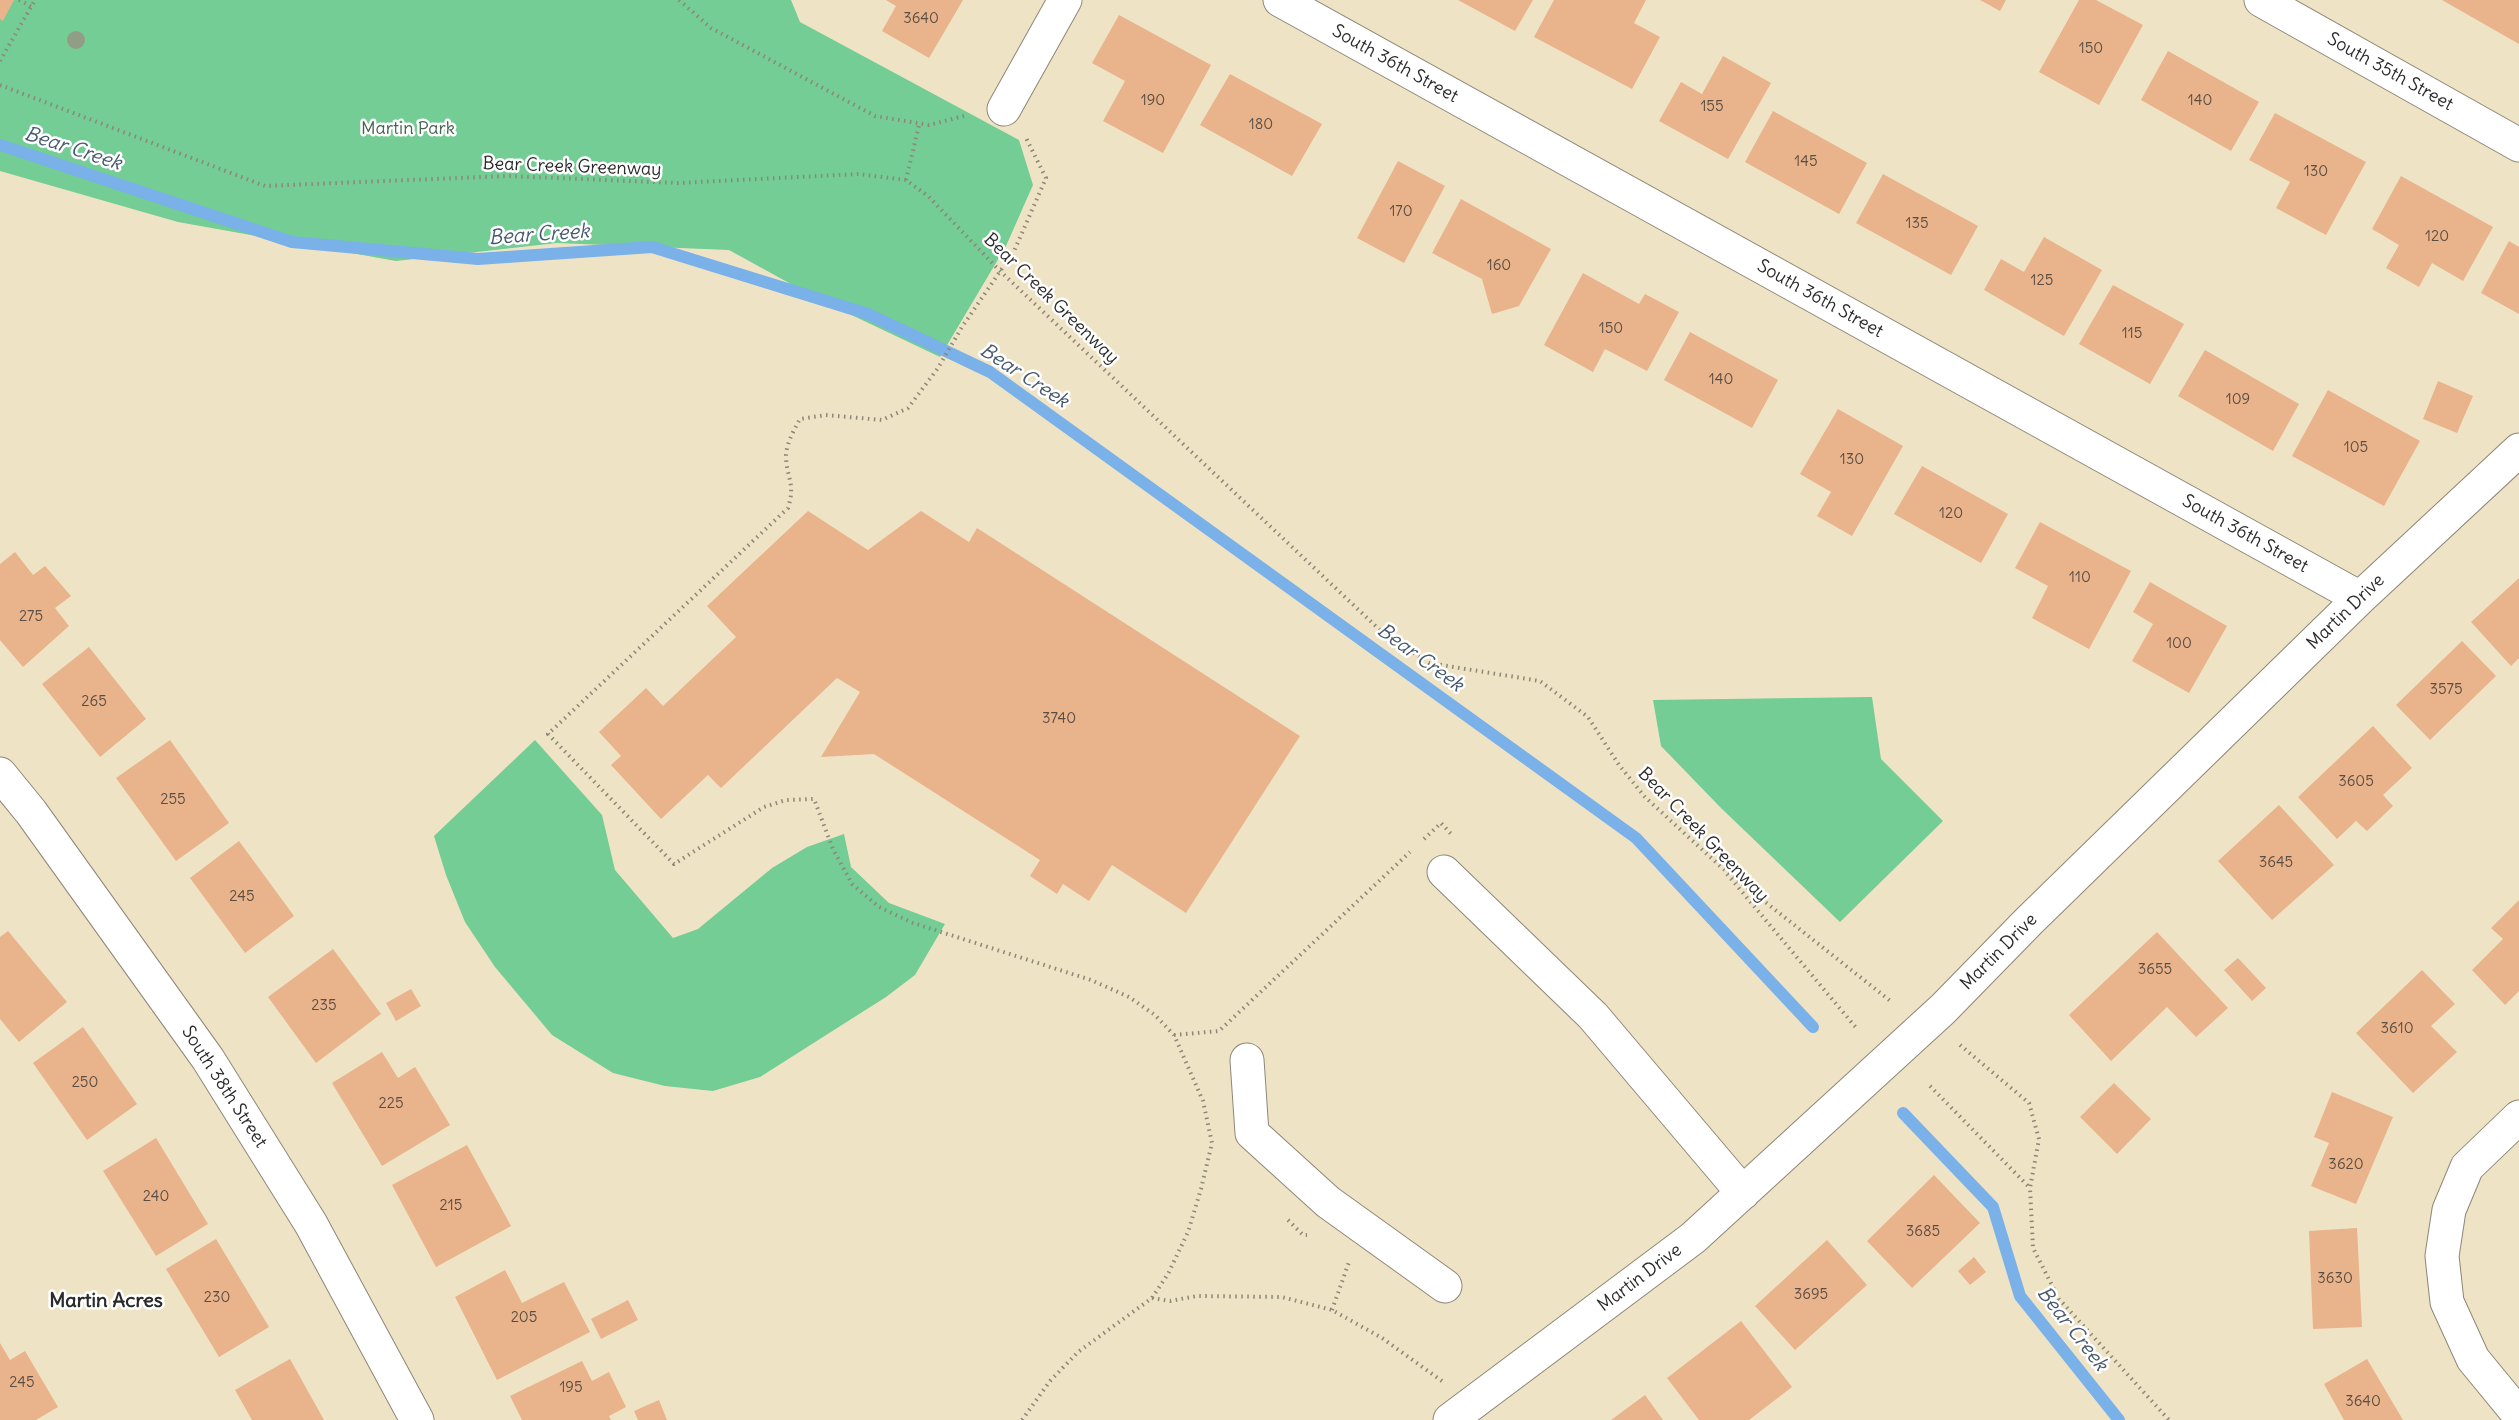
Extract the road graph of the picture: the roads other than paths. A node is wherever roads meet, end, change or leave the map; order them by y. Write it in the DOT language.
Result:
graph roads {
  1 [pos="1065,0"];
  2 [pos="1280,0"];
  3 [pos="2261,0"];
  4 [pos="1004,109"];
  5 [pos="2519,145"];
  6 [pos="2519,450"];
  7 [pos="2360,598"];
  8 [pos="0,774"];
  9 [pos="1444,872"];
  10 [pos="1247,1060"];
  11 [pos="2519,1117"];
  12 [pos="1743,1193"];
  13 [pos="1445,1286"];
  14 [pos="1460,1413"];
  15 [pos="2519,1415"];
  16 [pos="417,1420"];
  1 -- 4 [label="street"];
  2 -- 7 [label="street, South 36th Street"];
  3 -- 5 [label="street, South 35th Street"];
  6 -- 7 [label="street, Martin Drive"];
  7 -- 12 [label="street, Martin Drive"];
  8 -- 16 [label="street, South 38th Street"];
  9 -- 12 [label="street"];
  10 -- 13 [label="street"];
  11 -- 15 [label="street"];
  12 -- 14 [label="street, Martin Drive"];
}
